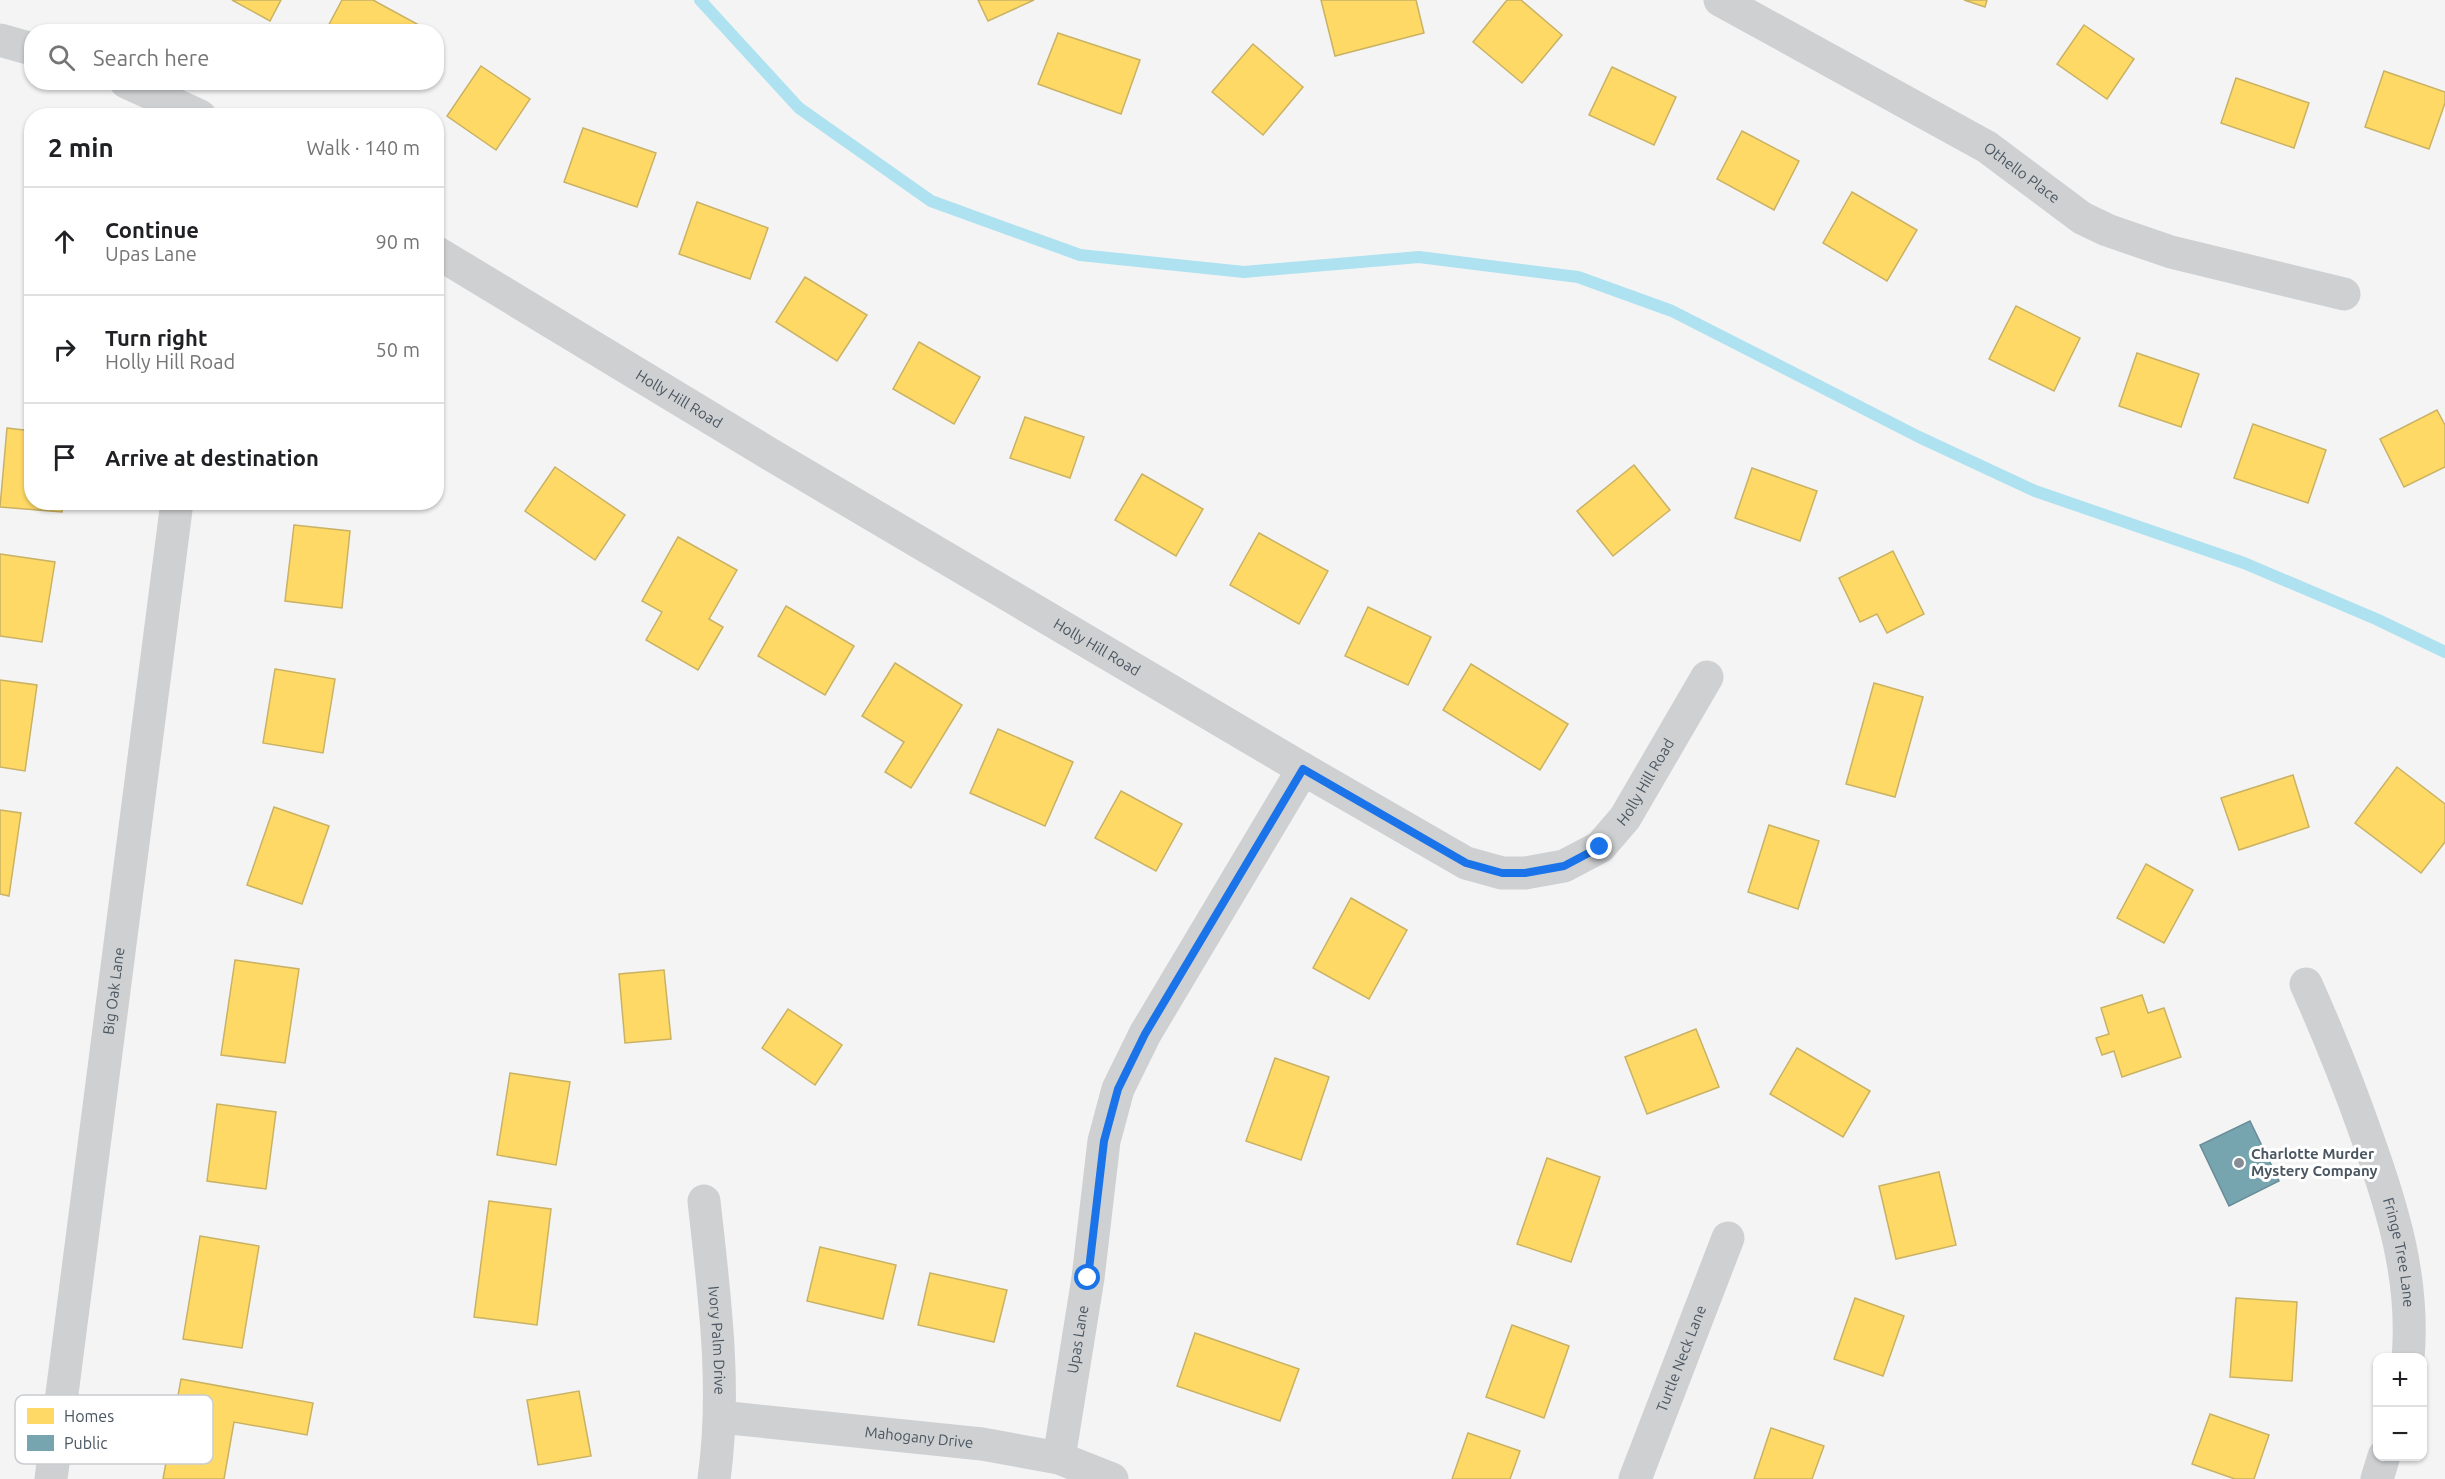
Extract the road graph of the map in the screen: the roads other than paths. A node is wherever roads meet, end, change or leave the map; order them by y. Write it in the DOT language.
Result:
graph roads {
  1 [pos="1720,0"];
  2 [pos="0,40"];
  3 [pos="24,47"];
  4 [pos="143,90"];
  5 [pos="183,108"];
  6 [pos="444,257"];
  7 [pos="2344,294"];
  8 [pos="176,510"];
  9 [pos="1707,677"];
  10 [pos="1303,769"];
  11 [pos="2307,984"];
  12 [pos="704,1201"];
  13 [pos="1728,1238"];
  14 [pos="2408,1353"];
  15 [pos="62,1395"];
  16 [pos="720,1417"];
  17 [pos="1059,1458"];
  18 [pos="2382,1461"];
  19 [pos="53,1464"];
  20 [pos="51,1479"];
  21 [pos="714,1479"];
  22 [pos="1112,1479"];
  23 [pos="1635,1479"];
  24 [pos="2377,1479"];
  1 -- 7 [label="street, Othello Place"];
  2 -- 3 [label="street"];
  4 -- 5 [label="street"];
  6 -- 10 [label="street, Holly Hill Road"];
  8 -- 15 [label="street, Big Oak Lane"];
  9 -- 10 [label="street, Holly Hill Road"];
  10 -- 17 [label="street, Upas Lane"];
  11 -- 14 [label="street, Fringe Tree Lane"];
  12 -- 16 [label="street, Ivory Palm Drive"];
  13 -- 23 [label="street, Turtle Neck Lane"];
  16 -- 17 [label="street, Mahogany Drive"];
  16 -- 21 [label="street, Ivory Palm Drive"];
  17 -- 22 [label="street, Mahogany Drive"];
  18 -- 24 [label="street"];
  19 -- 20 [label="street, Big Oak Lane"];
}
